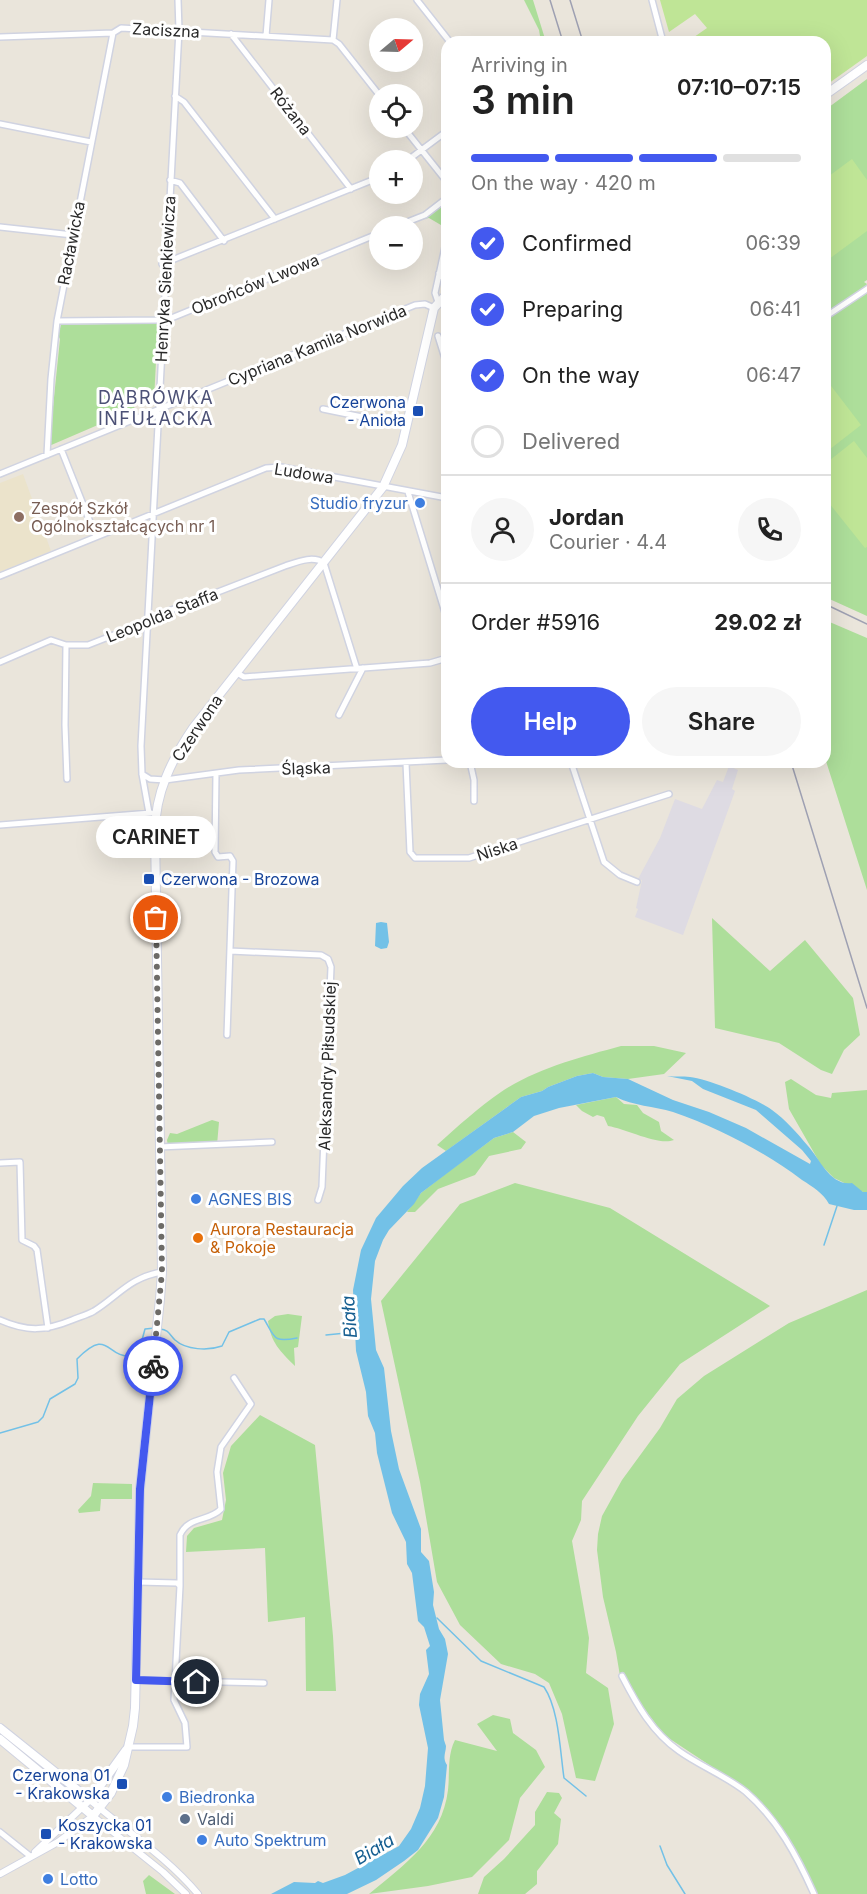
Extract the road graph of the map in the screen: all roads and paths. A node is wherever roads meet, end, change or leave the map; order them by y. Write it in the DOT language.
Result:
graph roads {
  1 [pos="178,0"];
  2 [pos="269,0"];
  3 [pos="337,0"];
  4 [pos="417,0"];
  5 [pos="652,0"];
  6 [pos="179,30"];
  7 [pos="113,33"];
  8 [pos="231,34"];
  9 [pos="266,36"];
  10 [pos="445,36"];
  11 [pos="661,36"];
  12 [pos="0,38"];
  13 [pos="333,40"];
  14 [pos="867,65"];
  15 [pos="371,84"];
  16 [pos="831,91"];
  17 [pos="175,96"];
  18 [pos="0,124"];
  19 [pos="441,137"];
  20 [pos="412,138"];
  21 [pos="91,142"];
  22 [pos="421,150"];
  23 [pos="423,150"];
  24 [pos="423,152"];
  25 [pos="441,175"];
  26 [pos="170,180"];
  27 [pos="369,182"];
  28 [pos="351,189"];
  29 [pos="441,203"];
  30 [pos="422,216"];
  31 [pos="275,219"];
  32 [pos="0,227"];
  33 [pos="73,235"];
  34 [pos="369,237"];
  35 [pos="224,241"];
  36 [pos="165,264"];
  37 [pos="441,264"];
  38 [pos="439,273"];
  39 [pos="441,275"];
  40 [pos="867,289"];
  41 [pos="441,300"];
  42 [pos="436,305"];
  43 [pos="831,313"];
  44 [pos="163,320"];
  45 [pos="57,321"];
  46 [pos="438,336"];
  47 [pos="441,346"];
  48 [pos="158,409"];
  49 [pos="324,409"];
  50 [pos="406,426"];
  51 [pos="61,449"];
  52 [pos="47,455"];
  53 [pos="0,474"];
  54 [pos="383,487"];
  55 [pos="408,492"];
  56 [pos="441,497"];
  57 [pos="153,512"];
  58 [pos="96,537"];
  59 [pos="324,563"];
  60 [pos="0,576"];
  61 [pos="441,599"];
  62 [pos="148,621"];
  63 [pos="66,645"];
  64 [pos="441,660"];
  65 [pos="0,662"];
  66 [pos="359,669"];
  67 [pos="237,673"];
  68 [pos="344,699"];
  69 [pos="339,715"];
  70 [pos="441,761"];
  71 [pos="406,764"];
  72 [pos="471,768"];
  73 [pos="573,768"];
  74 [pos="142,774"];
  75 [pos="216,774"];
  76 [pos="67,779"];
  77 [pos="165,780"];
  78 [pos="669,794"];
  79 [pos="474,801"];
  80 [pos="152,813"];
  81 [pos="589,819"];
  82 [pos="0,825"];
  83 [pos="637,882"];
  84 [pos="230,951"];
  85 [pos="227,1035"];
  86 [pos="272,1142"];
  87 [pos="159,1147"];
  88 [pos="0,1163"];
  89 [pos="318,1200"];
  90 [pos="162,1272"];
  91 [pos="0,1320"];
  92 [pos="48,1328"];
  93 [pos="234,1378"];
  94 [pos="138,1582"];
  95 [pos="180,1586"];
  96 [pos="622,1676"];
  97 [pos="136,1680"];
  98 [pos="175,1682"];
  99 [pos="264,1683"];
  100 [pos="0,1728"];
  101 [pos="0,1739"];
  102 [pos="127,1748"];
  103 [pos="90,1800"];
  104 [pos="83,1808"];
  105 [pos="99,1808"];
  106 [pos="93,1816"];
  107 [pos="0,1832"];
  108 [pos="30,1856"];
  109 [pos="0,1874"];
  110 [pos="186,1894"];
  111 [pos="198,1894"];
  112 [pos="814,1894"];
  1 -- 6 [label="street, Henryka Sienkiewicza"];
  2 -- 9 [label="street"];
  3 -- 13 [label="street"];
  4 -- 10 [label="street"];
  5 -- 11 [label="street"];
  6 -- 7 [label="street, Zaciszna"];
  6 -- 8 [label="street, Zaciszna"];
  6 -- 17 [label="street, Henryka Sienkiewicza"];
  7 -- 12 [label="street, Zaciszna"];
  7 -- 21 [label="street, Racławicka"];
  8 -- 9 [label="street, Zaciszna"];
  8 -- 28 [label="street, Różana"];
  9 -- 13 [label="street, Zaciszna"];
  13 -- 15 [label="street"];
  14 -- 16 [label="main road"];
  17 -- 26 [label="street, Henryka Sienkiewicza"];
  17 -- 31 [label="street"];
  18 -- 21 [label="street"];
  19 -- 23 [label="street"];
  20 -- 22 [label="street"];
  21 -- 33 [label="street, Racławicka"];
  24 -- 25 [label="street"];
  26 -- 35 [label="street"];
  26 -- 36 [label="street, Henryka Sienkiewicza"];
  27 -- 28 [label="street"];
  28 -- 31 [label="street"];
  29 -- 30 [label="street"];
  31 -- 35 [label="street"];
  32 -- 33 [label="street"];
  33 -- 45 [label="street, Racławicka"];
  34 -- 44 [label="street, Obrońców Lwowa"];
  35 -- 36 [label="street"];
  36 -- 44 [label="street, Henryka Sienkiewicza"];
  37 -- 38 [label="street, Czerwona"];
  38 -- 39 [label="street"];
  38 -- 42 [label="street, Czerwona"];
  40 -- 43 [label="street"];
  41 -- 42 [label="main road"];
  42 -- 48 [label="street, Cypriana Kamila Norwida"];
  42 -- 50 [label="main road, Czerwona"];
  44 -- 45 [label="street, Obrońców Lwowa"];
  44 -- 48 [label="street, Henryka Sienkiewicza"];
  45 -- 52 [label="street, Racławicka"];
  46 -- 47 [label="street"];
  48 -- 51 [label="street, Cypriana Kamila Norwida"];
  48 -- 57 [label="street, Henryka Sienkiewicza"];
  49 -- 50 [label="street"];
  50 -- 54 [label="main road, Czerwona"];
  51 -- 52 [label="street, Cypriana Kamila Norwida"];
  51 -- 58 [label="street"];
  52 -- 53 [label="street, Cypriana Kamila Norwida"];
  54 -- 55 [label="street, Ludowa"];
  54 -- 57 [label="street, Ludowa"];
  54 -- 59 [label="main road, Czerwona"];
  55 -- 56 [label="street, Ludowa"];
  55 -- 61 [label="street"];
  57 -- 58 [label="street, Ludowa"];
  57 -- 62 [label="street, Henryka Sienkiewicza"];
  58 -- 60 [label="street, Ludowa"];
  59 -- 62 [label="street, Leopolda Staffa"];
  59 -- 66 [label="street"];
  59 -- 67 [label="main road, Czerwona"];
  62 -- 63 [label="street, Leopolda Staffa"];
  62 -- 74 [label="street, Henryka Sienkiewicza"];
  63 -- 65 [label="street, Leopolda Staffa"];
  63 -- 76 [label="street"];
  64 -- 66 [label="street"];
  66 -- 67 [label="street"];
  66 -- 68 [label="street"];
  66 -- 69 [label="street"];
  67 -- 77 [label="main road, Czerwona"];
  70 -- 71 [label="street, Śląska"];
  71 -- 75 [label="street, Śląska"];
  71 -- 81 [label="street, Niska"];
  72 -- 79 [label="street"];
  73 -- 81 [label="street"];
  74 -- 77 [label="street"];
  74 -- 80 [label="street, Henryka Sienkiewicza"];
  75 -- 77 [label="street, Śląska"];
  75 -- 84 [label="street"];
  77 -- 80 [label="main road, Czerwona"];
  78 -- 81 [label="street, Niska"];
  80 -- 82 [label="street"];
  80 -- 87 [label="main road, Czerwona"];
  81 -- 83 [label="street"];
  84 -- 85 [label="street"];
  84 -- 89 [label="street, Aleksandry Piłsudskiej"];
  86 -- 87 [label="street"];
  87 -- 90 [label="main road, Czerwona"];
  88 -- 92 [label="street"];
  90 -- 92 [label="street"];
  90 -- 94 [label="main road, Czerwona"];
  91 -- 92 [label="street"];
  93 -- 95 [label="street"];
  94 -- 95 [label="street"];
  94 -- 97 [label="main road, Czerwona"];
  95 -- 98 [label="street"];
  96 -- 112 [label="street"];
  97 -- 98 [label="street"];
  97 -- 102 [label="main road, Czerwona"];
  98 -- 99 [label="street"];
  98 -- 102 [label="street"];
  100 -- 103 [label="main road"];
  101 -- 104 [label="main road"];
  102 -- 103 [label="main road, Czerwona"];
  102 -- 105 [label="main road, Czerwona"];
  103 -- 104 [label="street"];
  103 -- 105 [label="street"];
  104 -- 106 [label="main road"];
  104 -- 108 [label="street"];
  105 -- 106 [label="main road, Czerwona"];
  105 -- 111 [label="street"];
  106 -- 108 [label="street"];
  106 -- 110 [label="street"];
  107 -- 108 [label="street"];
  108 -- 109 [label="street"];
}
